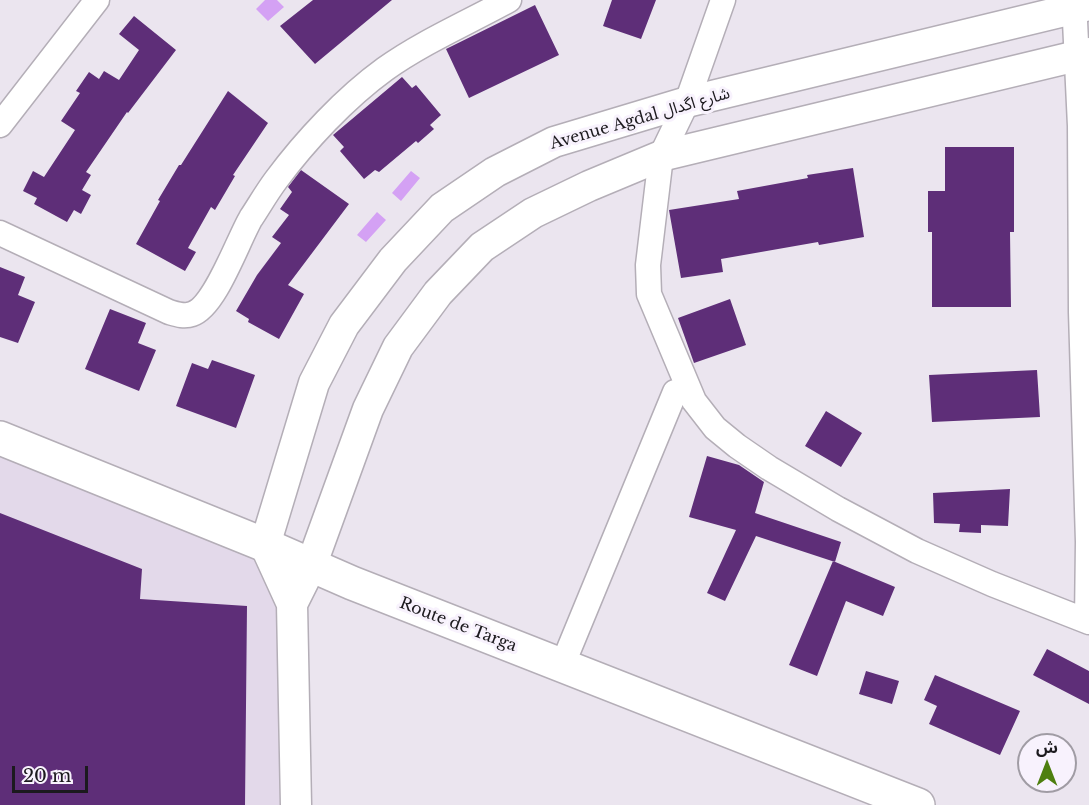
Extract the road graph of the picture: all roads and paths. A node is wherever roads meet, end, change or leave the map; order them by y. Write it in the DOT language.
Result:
graph roads {
  1 [pos="97,0"];
  2 [pos="509,0"];
  3 [pos="723,0"];
  4 [pos="1079,4"];
  5 [pos="1083,55"];
  6 [pos="687,102"];
  7 [pos="0,124"];
  8 [pos="661,156"];
  9 [pos="0,233"];
  10 [pos="1085,311"];
  11 [pos="675,392"];
  12 [pos="0,438"];
  13 [pos="1088,541"];
  14 [pos="265,545"];
  15 [pos="310,566"];
  16 [pos="292,604"];
  17 [pos="1088,621"];
  18 [pos="562,666"];
  19 [pos="296,805"];
  20 [pos="918,805"];
  1 -- 7 [label="street"];
  2 -- 9 [label="street"];
  3 -- 6 [label="street"];
  4 -- 5 [label="street"];
  4 -- 6 [label="street, Avenue Agdal شارع اگدال"];
  5 -- 8 [label="street"];
  5 -- 10 [label="street"];
  6 -- 8 [label="street"];
  6 -- 14 [label="street, Avenue Agdal شارع اگدال"];
  8 -- 15 [label="street"];
  8 -- 17 [label="street"];
  10 -- 13 [label="street"];
  11 -- 18 [label="street"];
  12 -- 14 [label="main road, Route de Targa"];
  13 -- 17 [label="street"];
  14 -- 15 [label="main road, Route de Targa"];
  14 -- 16 [label="street"];
  15 -- 16 [label="street"];
  15 -- 18 [label="main road, Route de Targa"];
  16 -- 19 [label="street"];
  18 -- 20 [label="main road, Route de Targa"];
}
